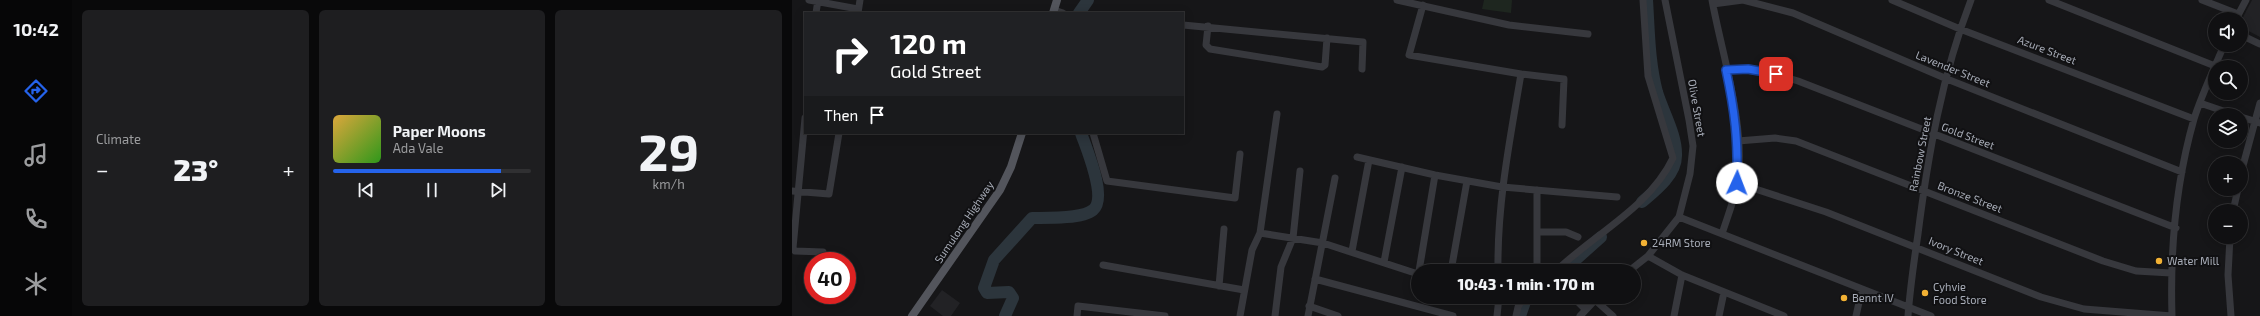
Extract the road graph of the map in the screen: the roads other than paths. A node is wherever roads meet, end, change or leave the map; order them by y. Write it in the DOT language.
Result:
graph roads {
  1 [pos="809,0"];
  2 [pos="860,0"];
  3 [pos="1056,0"];
  4 [pos="1397,0"];
  5 [pos="1643,0"];
  6 [pos="1665,0"];
  7 [pos="1892,0"];
  8 [pos="1971,0"];
  9 [pos="2049,0"];
  10 [pos="2202,0"];
  11 [pos="2246,0"];
  12 [pos="818,1"];
  13 [pos="1712,2"];
  14 [pos="1423,5"];
  15 [pos="858,11"];
  16 [pos="816,12"];
  17 [pos="1054,12"];
  18 [pos="2227,12"];
  19 [pos="2240,12"];
  20 [pos="1184,24"];
  21 [pos="1208,26"];
  22 [pos="1960,28"];
  23 [pos="1588,34"];
  24 [pos="1327,38"];
  25 [pos="2248,38"];
  26 [pos="2260,44"];
  27 [pos="2208,63"];
  28 [pos="1362,69"];
  29 [pos="1726,70"];
  30 [pos="1521,74"];
  31 [pos="1947,78"];
  32 [pos="2208,83"];
  33 [pos="2200,103"];
  34 [pos="2260,103"];
  35 [pos="2215,108"];
  36 [pos="1276,114"];
  37 [pos="2194,119"];
  38 [pos="2257,122"];
  39 [pos="804,125"];
  40 [pos="1562,125"];
  41 [pos="839,134"];
  42 [pos="1022,134"];
  43 [pos="1094,134"];
  44 [pos="1934,134"];
  45 [pos="1738,141"];
  46 [pos="1240,154"];
  47 [pos="2246,156"];
  48 [pos="1357,157"];
  49 [pos="1369,160"];
  50 [pos="1402,167"];
  51 [pos="1300,171"];
  52 [pos="2182,172"];
  53 [pos="1435,175"];
  54 [pos="1335,178"];
  55 [pos="1467,181"];
  56 [pos="1737,183"];
  57 [pos="1502,187"];
  58 [pos="1537,190"];
  59 [pos="794,191"];
  60 [pos="1924,191"];
  61 [pos="1617,198"];
  62 [pos="1679,217"];
  63 [pos="2176,228"];
  64 [pos="1224,229"];
  65 [pos="1537,232"];
  66 [pos="1260,233"];
  67 [pos="1722,234"];
  68 [pos="1578,237"];
  69 [pos="1293,238"];
  70 [pos="1322,243"];
  71 [pos="2230,244"];
  72 [pos="1916,247"];
  73 [pos="823,252"];
  74 [pos="1352,252"];
  75 [pos="1648,256"];
  76 [pos="1384,262"];
  77 [pos="1420,264"];
  78 [pos="1452,264"];
  79 [pos="1498,264"];
  80 [pos="1537,264"];
  81 [pos="1563,264"];
  82 [pos="1638,264"];
  83 [pos="1103,265"];
  84 [pos="1411,272"];
  85 [pos="2171,273"];
  86 [pos="1682,275"];
  87 [pos="1315,280"];
  88 [pos="1219,286"];
  89 [pos="1862,289"];
  90 [pos="1244,290"];
  91 [pos="1724,292"];
  92 [pos="1498,304"];
  93 [pos="1520,304"];
  94 [pos="1580,304"];
  95 [pos="1591,304"];
  96 [pos="1602,304"];
  97 [pos="1309,306"];
  98 [pos="1908,307"];
  99 [pos="1763,308"];
  100 [pos="1585,309"];
  101 [pos="912,316"];
  102 [pos="1076,316"];
  103 [pos="1165,316"];
  104 [pos="1240,316"];
  105 [pos="1275,316"];
  106 [pos="1308,316"];
  107 [pos="1338,316"];
  108 [pos="1453,316"];
  109 [pos="1497,316"];
  110 [pos="1516,316"];
  111 [pos="1580,316"];
  112 [pos="1613,316"];
  113 [pos="1674,316"];
  114 [pos="1719,316"];
  115 [pos="1761,316"];
  116 [pos="1784,316"];
  117 [pos="1856,316"];
  118 [pos="1908,316"];
  119 [pos="1931,316"];
  120 [pos="2172,316"];
  121 [pos="2231,316"];
  1 -- 12 [label="street"];
  2 -- 15 [label="street"];
  3 -- 17 [label="main road"];
  4 -- 14 [label="street"];
  5 -- 81 [label="street"];
  6 -- 62 [label="street, Olive Street"];
  7 -- 22 [label="street, Azure Street"];
  8 -- 22 [label="street, Rainbow Street"];
  9 -- 27 [label="street"];
  10 -- 18 [label="street"];
  11 -- 19 [label="street"];
  12 -- 15 [label="street"];
  12 -- 16 [label="street"];
  13 -- 29 [label="street"];
  13 -- 31 [label="street, Lavender Street"];
  14 -- 23 [label="street"];
  14 -- 30 [label="street"];
  20 -- 21 [label="street"];
  21 -- 24 [label="street"];
  21 -- 24 [label="street"];
  22 -- 31 [label="street, Rainbow Street"];
  22 -- 37 [label="street, Azure Street"];
  24 -- 28 [label="street"];
  25 -- 26 [label="street"];
  29 -- 44 [label="street, Gold Street"];
  29 -- 45 [label="street"];
  30 -- 40 [label="street"];
  30 -- 57 [label="street"];
  31 -- 44 [label="street, Rainbow Street"];
  31 -- 52 [label="street, Lavender Street"];
  32 -- 33 [label="street"];
  33 -- 35 [label="street"];
  33 -- 37 [label="street"];
  34 -- 38 [label="street"];
  36 -- 66 [label="street"];
  37 -- 52 [label="street"];
  38 -- 47 [label="street"];
  39 -- 59 [label="street"];
  41 -- 59 [label="street"];
  42 -- 101 [label="main road, Sumulong Highway"];
  43 -- 46 [label="street"];
  44 -- 60 [label="street, Rainbow Street"];
  44 -- 63 [label="street, Gold Street"];
  45 -- 56 [label="street"];
  45 -- 60 [label="street, Bronze Street"];
  48 -- 49 [label="street"];
  49 -- 50 [label="street"];
  49 -- 74 [label="street"];
  50 -- 53 [label="street"];
  50 -- 76 [label="street"];
  51 -- 69 [label="street"];
  52 -- 63 [label="street"];
  53 -- 55 [label="street"];
  53 -- 77 [label="street"];
  54 -- 70 [label="street"];
  55 -- 57 [label="street"];
  55 -- 78 [label="street"];
  56 -- 67 [label="street"];
  56 -- 72 [label="street, Ivory Street"];
  57 -- 58 [label="street"];
  57 -- 79 [label="street"];
  58 -- 61 [label="street"];
  58 -- 65 [label="street"];
  59 -- 73 [label="street"];
  60 -- 72 [label="street, Rainbow Street"];
  60 -- 85 [label="street, Bronze Street"];
  62 -- 67 [label="street"];
  62 -- 75 [label="street, Olive Street"];
  63 -- 85 [label="street"];
  64 -- 88 [label="street"];
  65 -- 68 [label="street"];
  65 -- 80 [label="street"];
  66 -- 69 [label="street"];
  66 -- 90 [label="street"];
  67 -- 89 [label="street"];
  69 -- 70 [label="street"];
  69 -- 105 [label="street"];
  70 -- 74 [label="street"];
  70 -- 87 [label="street"];
  71 -- 121 [label="street"];
  72 -- 98 [label="street, Rainbow Street"];
  72 -- 120 [label="street, Ivory Street"];
  74 -- 76 [label="street"];
  75 -- 82 [label="street, Olive Street"];
  75 -- 86 [label="street"];
  76 -- 84 [label="street"];
  83 -- 88 [label="street"];
  85 -- 120 [label="street"];
  86 -- 91 [label="street"];
  86 -- 113 [label="street"];
  87 -- 97 [label="street"];
  87 -- 108 [label="street"];
  88 -- 90 [label="street"];
  89 -- 98 [label="street"];
  89 -- 117 [label="street"];
  90 -- 104 [label="street"];
  91 -- 99 [label="street"];
  91 -- 114 [label="street"];
  92 -- 109 [label="street"];
  93 -- 110 [label="street"];
  94 -- 100 [label="street"];
  95 -- 100 [label="street"];
  96 -- 112 [label="street"];
  97 -- 106 [label="street"];
  97 -- 107 [label="street"];
  98 -- 118 [label="street, Rainbow Street"];
  98 -- 119 [label="street"];
  99 -- 115 [label="street"];
  99 -- 116 [label="street"];
  100 -- 111 [label="street"];
  102 -- 103 [label="street"];
}
